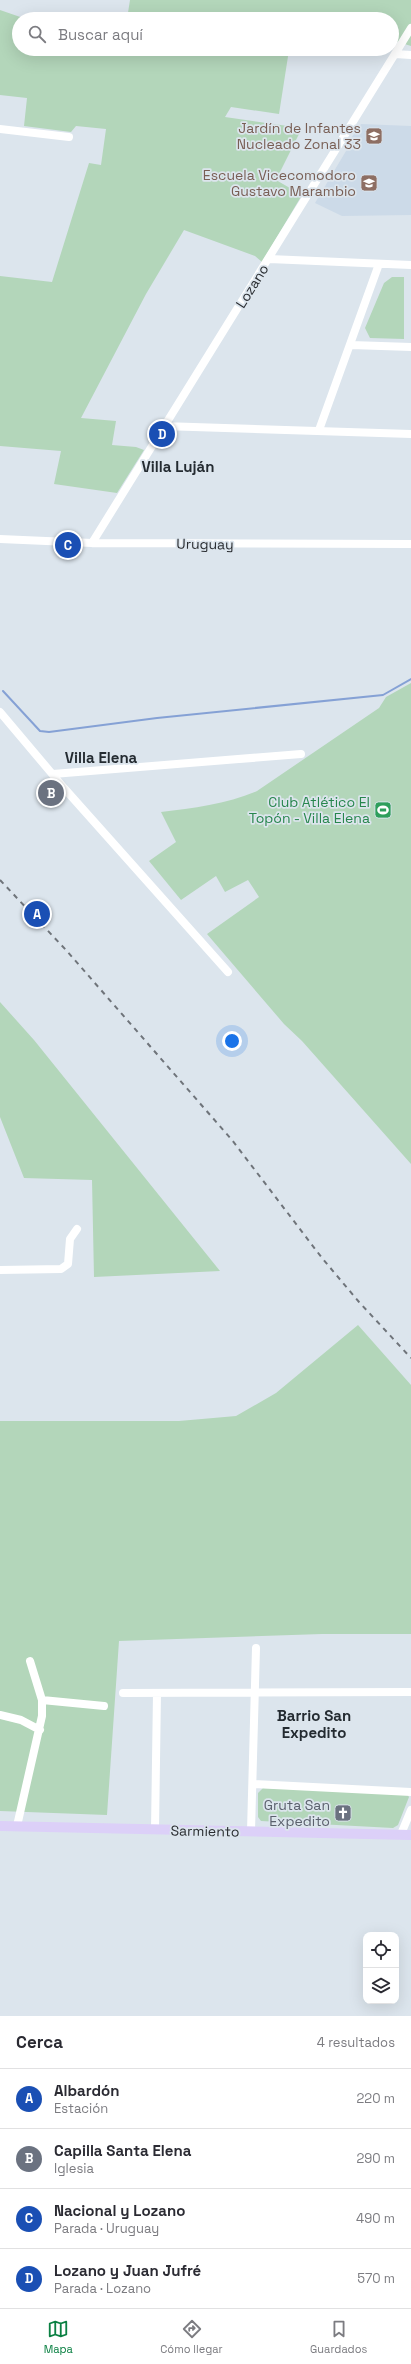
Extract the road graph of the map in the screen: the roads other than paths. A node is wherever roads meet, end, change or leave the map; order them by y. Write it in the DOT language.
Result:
graph roads {
  1 [pos="411,28"];
  2 [pos="399,48"];
  3 [pos="399,54"];
  4 [pos="411,55"];
  5 [pos="394,56"];
  6 [pos="0,130"];
  7 [pos="69,137"];
  8 [pos="269,259"];
  9 [pos="379,264"];
  10 [pos="411,265"];
  11 [pos="351,345"];
  12 [pos="411,347"];
  13 [pos="162,426"];
  14 [pos="319,430"];
  15 [pos="411,434"];
  16 [pos="0,539"];
  17 [pos="92,543"];
  18 [pos="411,544"];
  19 [pos="0,712"];
  20 [pos="301,754"];
  21 [pos="53,774"];
  22 [pos="228,972"];
  23 [pos="77,1229"];
  24 [pos="0,1270"];
  25 [pos="256,1648"];
  26 [pos="30,1661"];
  27 [pos="256,1692"];
  28 [pos="411,1692"];
  29 [pos="123,1693"];
  30 [pos="158,1693"];
  31 [pos="42,1700"];
  32 [pos="104,1706"];
  33 [pos="0,1715"];
  34 [pos="40,1730"];
  35 [pos="254,1784"];
  36 [pos="411,1792"];
  37 [pos="411,1810"];
  38 [pos="0,1826"];
  39 [pos="18,1826"];
  40 [pos="155,1830"];
  41 [pos="251,1832"];
  42 [pos="406,1835"];
  1 -- 2 [label="street, Lozano"];
  3 -- 4 [label="street"];
  5 -- 8 [label="street, Lozano"];
  6 -- 7 [label="street"];
  8 -- 9 [label="street"];
  8 -- 13 [label="street, Lozano"];
  9 -- 10 [label="street"];
  9 -- 11 [label="street"];
  11 -- 12 [label="street"];
  11 -- 14 [label="street"];
  13 -- 14 [label="street"];
  13 -- 17 [label="street, Lozano"];
  14 -- 15 [label="street"];
  16 -- 17 [label="street, Uruguay"];
  17 -- 18 [label="street, Uruguay"];
  19 -- 21 [label="street"];
  20 -- 21 [label="street"];
  21 -- 22 [label="street"];
  23 -- 24 [label="street"];
  25 -- 27 [label="street"];
  26 -- 31 [label="street"];
  27 -- 28 [label="street"];
  27 -- 30 [label="street"];
  27 -- 35 [label="street"];
  29 -- 30 [label="street"];
  30 -- 40 [label="street"];
  31 -- 32 [label="street"];
  31 -- 34 [label="street"];
  33 -- 34 [label="street"];
  34 -- 39 [label="street"];
  35 -- 36 [label="street"];
  35 -- 41 [label="street"];
  37 -- 42 [label="street"];
  38 -- 39 [label="main road, Sarmiento"];
  39 -- 40 [label="main road, Sarmiento"];
  40 -- 41 [label="main road, Sarmiento"];
  41 -- 42 [label="main road, Sarmiento"];
}
